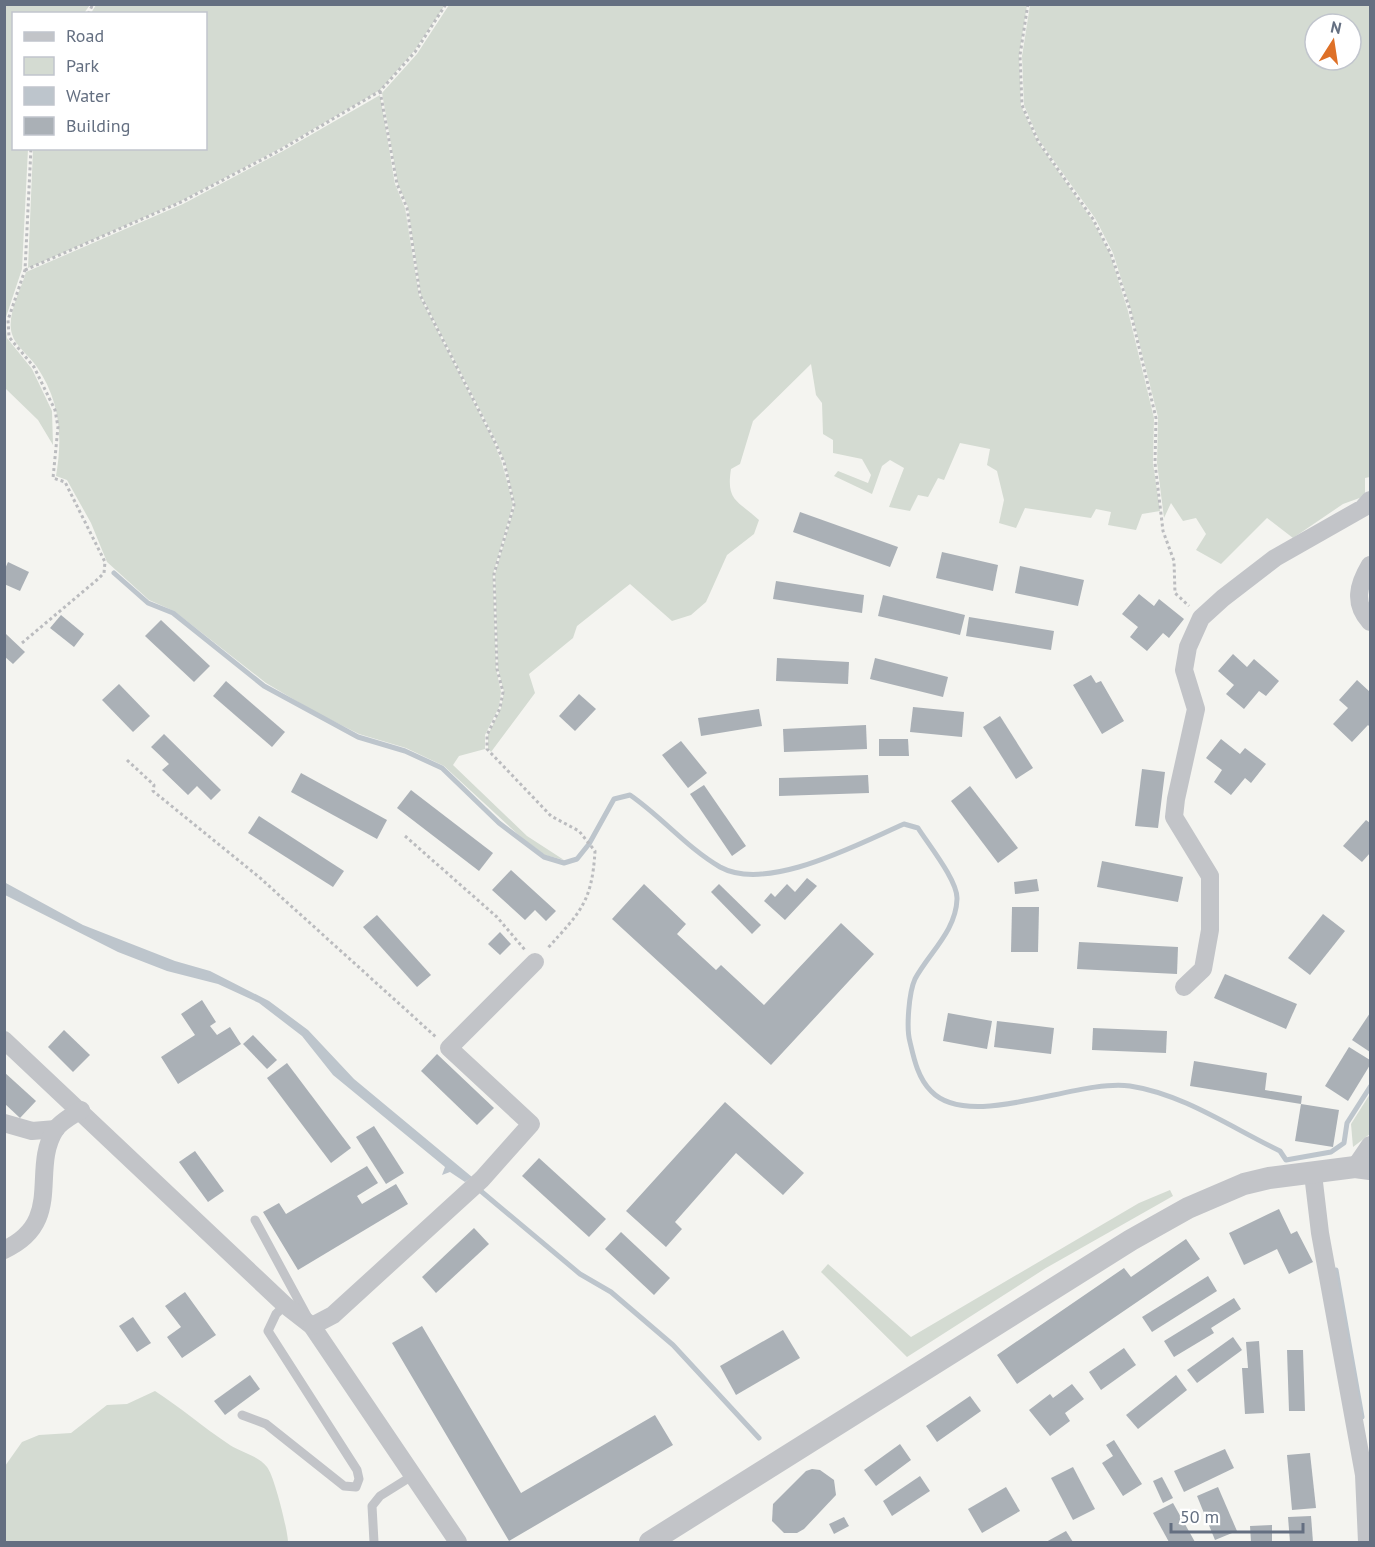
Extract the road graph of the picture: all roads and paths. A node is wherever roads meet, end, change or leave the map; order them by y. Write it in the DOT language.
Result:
graph roads {
  1 [pos="446,4"];
  2 [pos="1028,4"];
  3 [pos="380,91"];
  4 [pos="31,150"];
  5 [pos="25,270"];
  6 [pos="1371,500"];
  7 [pos="1371,565"];
  8 [pos="1201,618"];
  9 [pos="1371,621"];
  10 [pos="22,643"];
  11 [pos="127,760"];
  12 [pos="405,836"];
  13 [pos="535,962"];
  14 [pos="1184,987"];
  15 [pos="4,1040"];
  16 [pos="449,1048"];
  17 [pos="81,1110"];
  18 [pos="4,1123"];
  19 [pos="56,1129"];
  20 [pos="1371,1145"];
  21 [pos="1363,1168"];
  22 [pos="1313,1174"];
  23 [pos="255,1220"];
  24 [pos="4,1250"];
  25 [pos="285,1305"];
  26 [pos="312,1326"];
  27 [pos="242,1415"];
  28 [pos="411,1476"];
  29 [pos="374,1542"];
  30 [pos="458,1542"];
  31 [pos="650,1542"];
  32 [pos="1367,1542"];
  1 -- 3 [label="path"];
  2 -- 8 [label="path"];
  3 -- 5 [label="path"];
  3 -- 13 [label="path"];
  4 -- 5 [label="path"];
  5 -- 10 [label="path"];
  6 -- 8 [label="street"];
  7 -- 9 [label="street"];
  8 -- 14 [label="street"];
  11 -- 16 [label="path"];
  12 -- 13 [label="path"];
  13 -- 16 [label="street"];
  15 -- 17 [label="street"];
  16 -- 26 [label="street"];
  17 -- 19 [label="street"];
  17 -- 25 [label="street"];
  18 -- 19 [label="street"];
  19 -- 24 [label="street"];
  20 -- 21 [label="street"];
  21 -- 22 [label="street"];
  22 -- 31 [label="street"];
  22 -- 32 [label="street"];
  23 -- 26 [label="lane"];
  25 -- 26 [label="street"];
  25 -- 27 [label="lane"];
  26 -- 28 [label="street"];
  28 -- 29 [label="lane"];
  28 -- 30 [label="street"];
}
